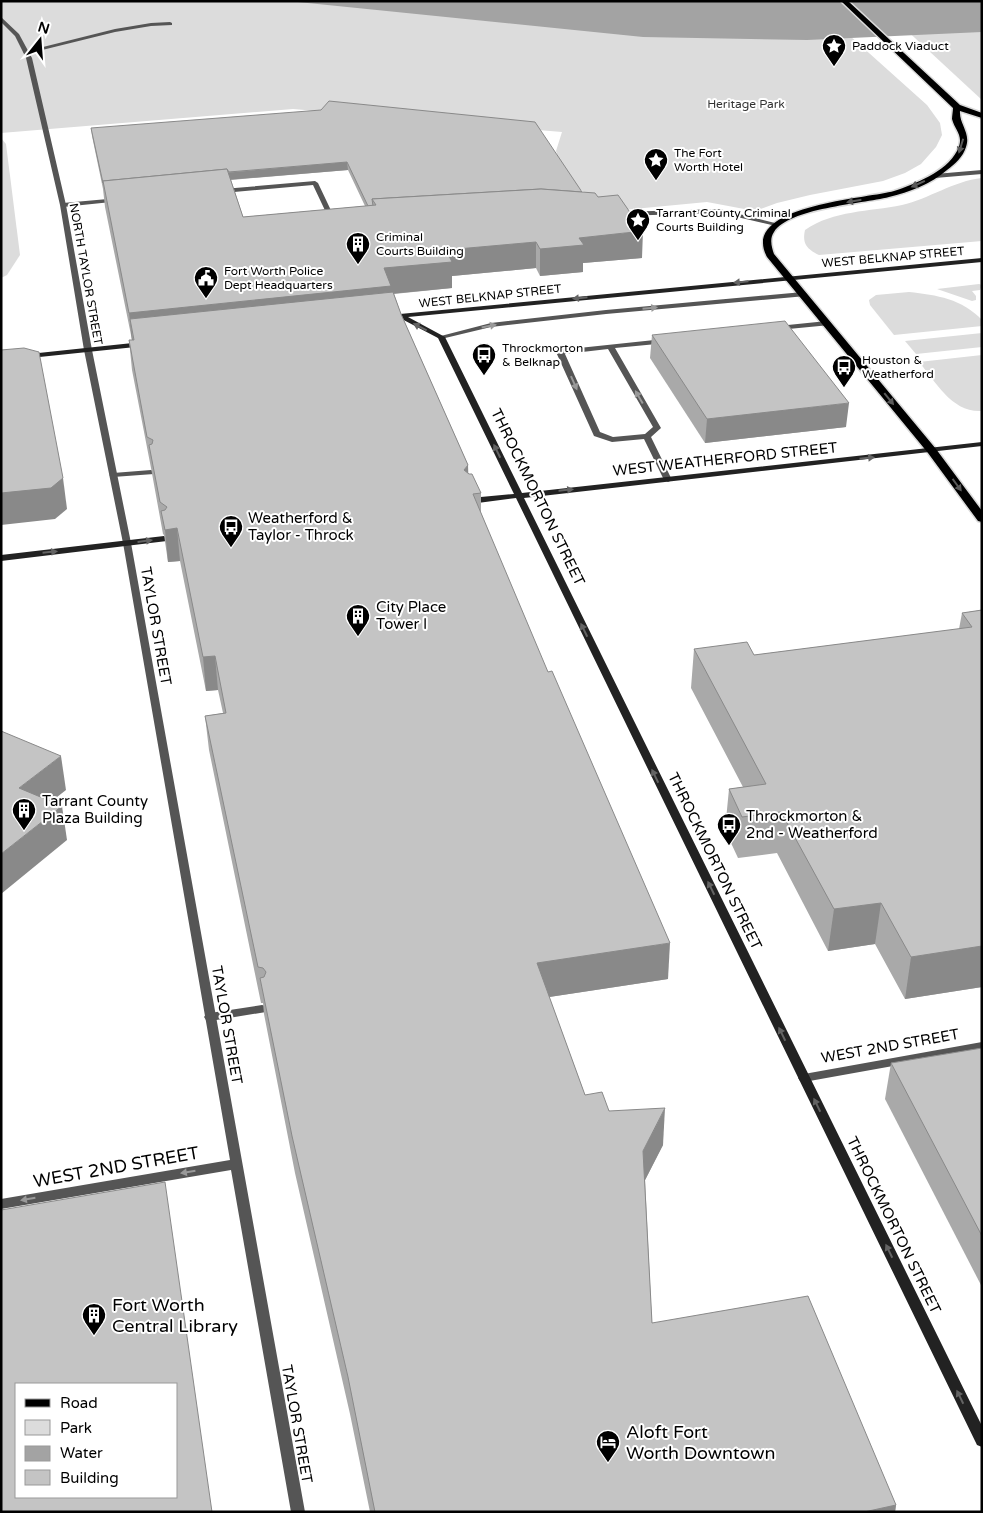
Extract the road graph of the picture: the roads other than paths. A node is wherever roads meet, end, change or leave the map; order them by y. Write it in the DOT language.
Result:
graph roads {
  1 [pos="844,1"];
  2 [pos="1,19"];
  3 [pos="170,24"];
  4 [pos="26,52"];
  5 [pos="956,105"];
  6 [pos="982,116"];
  7 [pos="982,172"];
  8 [pos="934,176"];
  9 [pos="218,191"];
  10 [pos="130,199"];
  11 [pos="63,205"];
  12 [pos="609,214"];
  13 [pos="344,223"];
  14 [pos="776,224"];
  15 [pos="982,260"];
  16 [pos="790,278"];
  17 [pos="804,294"];
  18 [pos="400,316"];
  19 [pos="390,317"];
  20 [pos="827,323"];
  21 [pos="769,329"];
  22 [pos="441,338"];
  23 [pos="670,340"];
  24 [pos="150,343"];
  25 [pos="610,347"];
  26 [pos="88,350"];
  27 [pos="1,359"];
  28 [pos="647,436"];
  29 [pos="982,444"];
  30 [pos="932,451"];
  31 [pos="151,472"];
  32 [pos="113,475"];
  33 [pos="668,480"];
  34 [pos="518,495"];
  35 [pos="470,501"];
  36 [pos="982,519"];
  37 [pos="164,539"];
  38 [pos="127,543"];
  39 [pos="1,558"];
  40 [pos="262,1009"];
  41 [pos="210,1017"];
  42 [pos="982,1046"];
  43 [pos="804,1078"];
  44 [pos="236,1164"];
  45 [pos="1,1204"];
  46 [pos="982,1441"];
  47 [pos="298,1512"];
  1 -- 5 [label="main road"];
  2 -- 4 [label="street, NORTH TAYLOR STREET"];
  3 -- 4 [label="street"];
  4 -- 11 [label="street, NORTH TAYLOR STREET"];
  5 -- 6 [label="main road"];
  5 -- 8 [label="main road, one-way"];
  7 -- 8 [label="street"];
  8 -- 14 [label="main road, one-way"];
  9 -- 13 [label="street"];
  10 -- 11 [label="street"];
  11 -- 26 [label="street, NORTH TAYLOR STREET"];
  12 -- 14 [label="street"];
  14 -- 16 [label="main road"];
  15 -- 16 [label="main road, WEST BELKNAP STREET"];
  16 -- 17 [label="main road"];
  16 -- 18 [label="main road, WEST BELKNAP STREET, one-way"];
  17 -- 20 [label="main road"];
  22 -- 17 [label="street, one-way"];
  18 -- 19 [label="main road, WEST BELKNAP STREET"];
  22 -- 18 [label="main road, one-way"];
  20 -- 21 [label="street"];
  20 -- 30 [label="main road, one-way"];
  34 -- 22 [label="main road, THROCKMORTON STREET, one-way"];
  23 -- 25 [label="street"];
  24 -- 26 [label="main road"];
  28 -- 25 [label="street, one-way"];
  25 -- 28 [label="street, one-way"];
  26 -- 27 [label="main road"];
  26 -- 32 [label="street, NORTH TAYLOR STREET"];
  28 -- 33 [label="street"];
  29 -- 30 [label="main road, WEST WEATHERFORD STREET"];
  33 -- 30 [label="main road, WEST WEATHERFORD STREET, one-way"];
  30 -- 36 [label="main road, one-way"];
  31 -- 32 [label="street"];
  32 -- 38 [label="street, NORTH TAYLOR STREET"];
  34 -- 33 [label="main road, WEST WEATHERFORD STREET, one-way"];
  34 -- 35 [label="main road, WEST WEATHERFORD STREET"];
  43 -- 34 [label="main road, THROCKMORTON STREET, one-way"];
  38 -- 37 [label="main road, one-way"];
  39 -- 38 [label="main road, one-way"];
  38 -- 41 [label="street, TAYLOR STREET"];
  40 -- 41 [label="street"];
  41 -- 44 [label="street, TAYLOR STREET"];
  42 -- 43 [label="street, WEST 2ND STREET"];
  46 -- 43 [label="main road, THROCKMORTON STREET, one-way"];
  44 -- 45 [label="street, WEST 2ND STREET, one-way"];
  44 -- 47 [label="street, TAYLOR STREET"];
}
